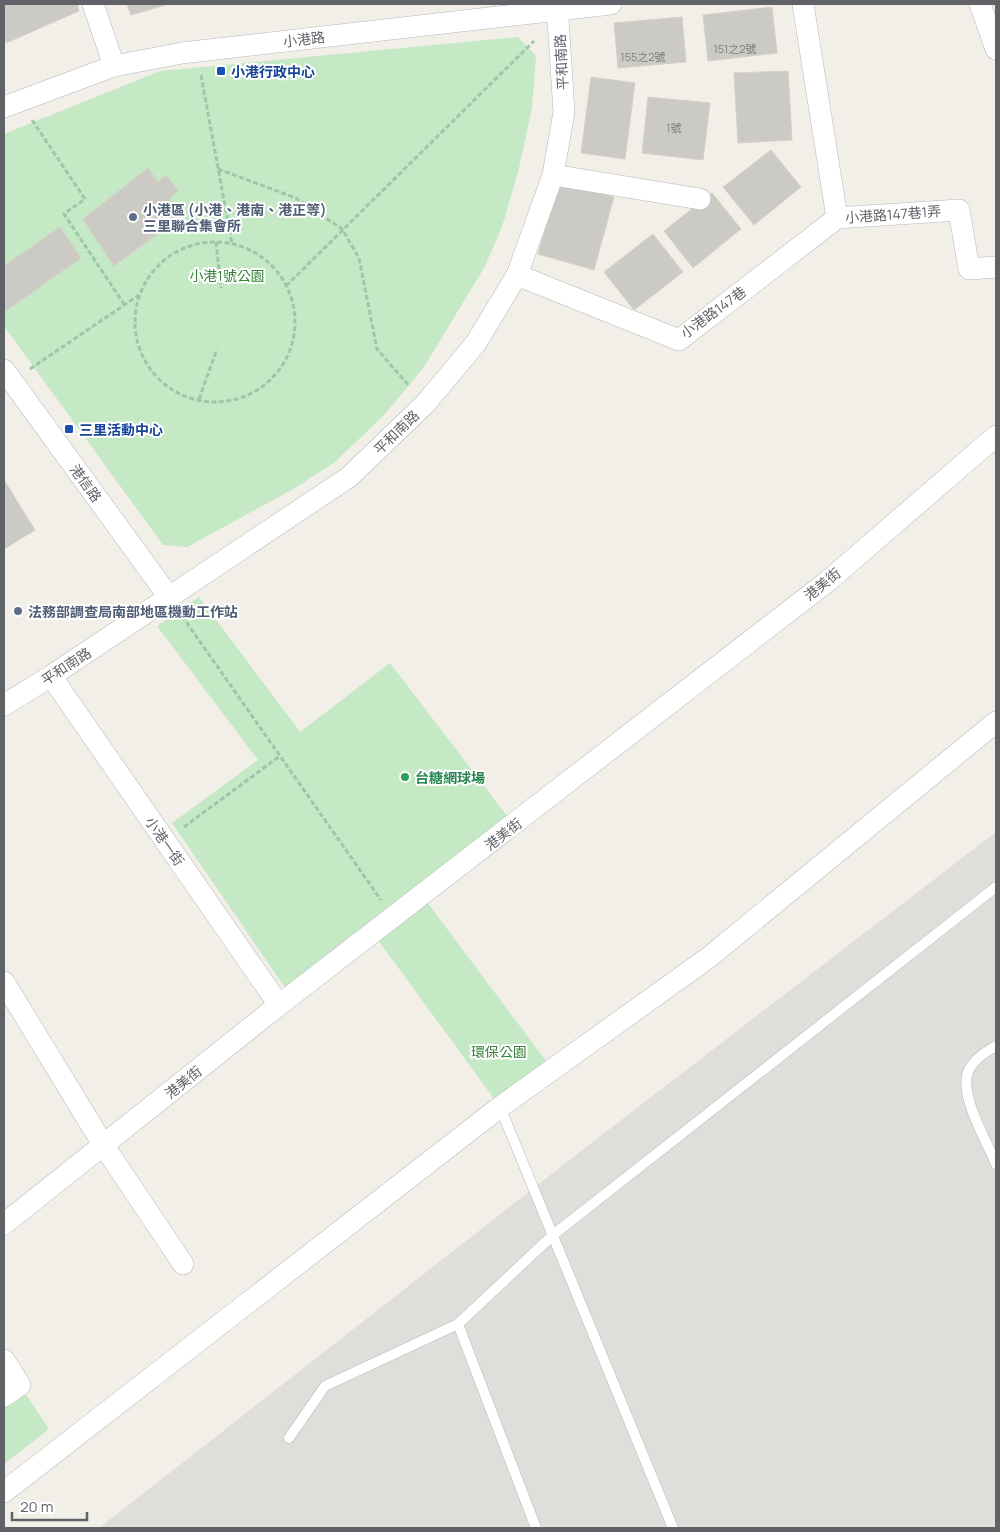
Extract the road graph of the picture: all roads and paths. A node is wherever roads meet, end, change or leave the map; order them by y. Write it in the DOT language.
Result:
graph roads {
  1 [pos="93,4"];
  2 [pos="611,4"];
  3 [pos="803,4"];
  4 [pos="980,4"];
  5 [pos="557,7"];
  6 [pos="534,40"];
  7 [pos="996,48"];
  8 [pos="114,66"];
  9 [pos="201,74"];
  10 [pos="4,107"];
  11 [pos="30,118"];
  12 [pos="218,169"];
  13 [pos="553,174"];
  14 [pos="700,199"];
  15 [pos="838,218"];
  16 [pos="342,229"];
  17 [pos="216,242"];
  18 [pos="232,244"];
  19 [pos="996,266"];
  20 [pos="518,275"];
  21 [pos="286,286"];
  22 [pos="221,288"];
  23 [pos="140,294"];
  24 [pos="124,304"];
  25 [pos="217,349"];
  26 [pos="4,370"];
  27 [pos="26,372"];
  28 [pos="409,386"];
  29 [pos="199,399"];
  30 [pos="996,436"];
  31 [pos="169,597"];
  32 [pos="51,676"];
  33 [pos="4,705"];
  34 [pos="996,722"];
  35 [pos="280,756"];
  36 [pos="165,841"];
  37 [pos="996,887"];
  38 [pos="393,918"];
  39 [pos="4,982"];
  40 [pos="279,1005"];
  41 [pos="996,1046"];
  42 [pos="500,1107"];
  43 [pos="104,1146"];
  44 [pos="996,1164"];
  45 [pos="4,1224"];
  46 [pos="553,1235"];
  47 [pos="183,1264"];
  48 [pos="458,1324"];
  49 [pos="4,1360"];
  50 [pos="12,1391"];
  51 [pos="289,1438"];
  52 [pos="4,1492"];
  53 [pos="536,1528"];
  54 [pos="673,1528"];
  1 -- 8 [label="street"];
  2 -- 5 [label="street, 小港路"];
  3 -- 15 [label="street, 小港路147巷1弄"];
  4 -- 7 [label="street"];
  5 -- 8 [label="street, 小港路"];
  5 -- 13 [label="street, 平和南路"];
  6 -- 16 [label="path"];
  8 -- 10 [label="street, 小港路"];
  9 -- 12 [label="path"];
  11 -- 24 [label="path"];
  12 -- 16 [label="path"];
  12 -- 18 [label="path"];
  13 -- 14 [label="street"];
  13 -- 20 [label="street, 平和南路"];
  15 -- 19 [label="street, 小港路147巷1弄"];
  15 -- 20 [label="street, 小港路147巷"];
  16 -- 21 [label="path"];
  16 -- 28 [label="path"];
  17 -- 18 [label="path"];
  17 -- 22 [label="path"];
  17 -- 23 [label="path"];
  18 -- 21 [label="path"];
  20 -- 31 [label="street, 平和南路"];
  21 -- 29 [label="path"];
  23 -- 24 [label="path"];
  23 -- 29 [label="path"];
  24 -- 27 [label="path"];
  25 -- 29 [label="path"];
  26 -- 31 [label="street, 港信路"];
  30 -- 38 [label="street, 港美街"];
  31 -- 32 [label="street, 平和南路"];
  31 -- 35 [label="path"];
  32 -- 33 [label="street, 平和南路"];
  32 -- 36 [label="street, 小港一街"];
  34 -- 42 [label="street"];
  35 -- 36 [label="path"];
  35 -- 38 [label="path"];
  36 -- 40 [label="street, 小港一街"];
  37 -- 46 [label="lane"];
  38 -- 40 [label="street, 港美街"];
  39 -- 43 [label="street"];
  40 -- 43 [label="street, 港美街"];
  41 -- 44 [label="lane"];
  42 -- 46 [label="lane"];
  42 -- 52 [label="street"];
  43 -- 45 [label="street, 港美街"];
  43 -- 47 [label="street"];
  46 -- 48 [label="lane"];
  46 -- 54 [label="lane"];
  48 -- 51 [label="lane"];
  48 -- 53 [label="lane"];
  49 -- 50 [label="street"];
}
